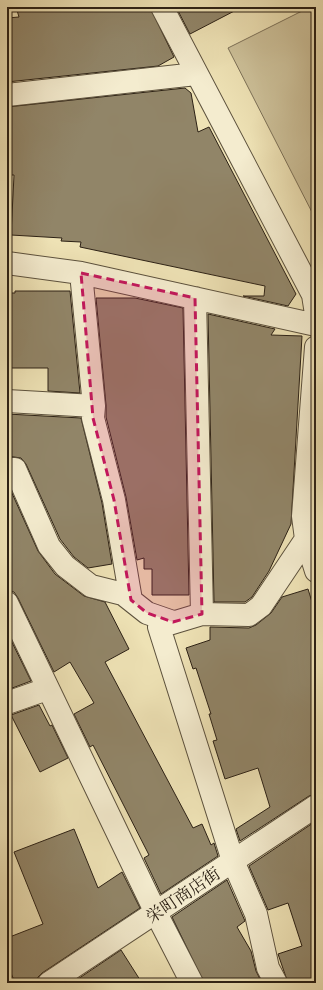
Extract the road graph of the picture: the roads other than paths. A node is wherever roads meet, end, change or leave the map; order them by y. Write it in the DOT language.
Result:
graph roads {
  1 [pos="162,7"];
  2 [pos="196,74"];
  3 [pos="7,95"];
  4 [pos="7,263"];
  5 [pos="81,273"];
  6 [pos="195,298"];
  7 [pos="316,314"];
  8 [pos="316,325"];
  9 [pos="316,347"];
  10 [pos="7,401"];
  11 [pos="94,406"];
  12 [pos="7,469"];
  13 [pos="306,539"];
  14 [pos="316,571"];
  15 [pos="131,600"];
  16 [pos="7,603"];
  17 [pos="202,614"];
  18 [pos="173,622"];
  19 [pos="47,689"];
  20 [pos="7,703"];
  21 [pos="316,806"];
  22 [pos="234,861"];
  23 [pos="156,913"];
  24 [pos="49,983"];
  25 [pos="192,983"];
  26 [pos="276,983"];
  1 -- 2 [label="street"];
  2 -- 3 [label="street"];
  2 -- 7 [label="street"];
  4 -- 5 [label="street"];
  5 -- 6 [label="street"];
  5 -- 11 [label="street"];
  6 -- 8 [label="street"];
  6 -- 17 [label="street"];
  9 -- 13 [label="street"];
  10 -- 11 [label="street"];
  11 -- 15 [label="street"];
  12 -- 15 [label="street"];
  13 -- 14 [label="street"];
  13 -- 17 [label="street"];
  15 -- 18 [label="street"];
  16 -- 19 [label="street"];
  17 -- 18 [label="street"];
  18 -- 22 [label="street"];
  19 -- 20 [label="street"];
  19 -- 23 [label="street"];
  21 -- 22 [label="street, 栄町商店街"];
  22 -- 23 [label="street, 栄町商店街"];
  22 -- 26 [label="street"];
  23 -- 24 [label="street, 栄町商店街"];
  23 -- 25 [label="street"];
}
